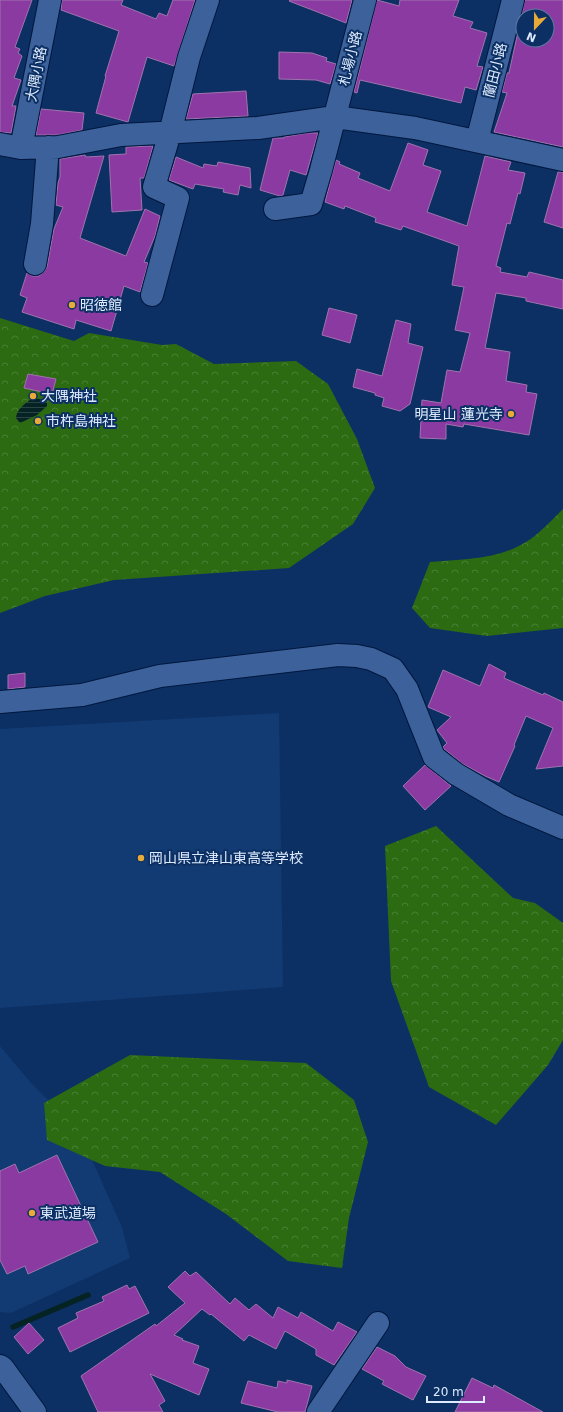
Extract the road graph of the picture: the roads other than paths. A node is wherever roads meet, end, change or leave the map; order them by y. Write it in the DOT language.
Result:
graph roads {
  1 [pos="50,0"];
  2 [pos="208,0"];
  3 [pos="365,0"];
  4 [pos="513,0"];
  5 [pos="335,117"];
  6 [pos="170,133"];
  7 [pos="477,141"];
  8 [pos="0,144"];
  9 [pos="48,147"];
  10 [pos="22,148"];
  11 [pos="563,160"];
  12 [pos="275,209"];
  13 [pos="35,264"];
  14 [pos="152,295"];
  15 [pos="0,702"];
  16 [pos="563,828"];
  17 [pos="378,1323"];
  18 [pos="0,1366"];
  19 [pos="34,1412"];
  20 [pos="318,1412"];
  1 -- 10 [label="street, 大隅小路"];
  2 -- 6 [label="street"];
  3 -- 5 [label="street, 札場小路"];
  4 -- 7 [label="street, 蘭田小路"];
  5 -- 6 [label="street"];
  5 -- 7 [label="street"];
  5 -- 12 [label="street, 札場小路"];
  6 -- 9 [label="street"];
  6 -- 14 [label="street"];
  7 -- 11 [label="street"];
  8 -- 10 [label="street"];
  9 -- 10 [label="street"];
  9 -- 13 [label="street"];
  15 -- 16 [label="street"];
  17 -- 20 [label="street"];
  18 -- 19 [label="street"];
}
